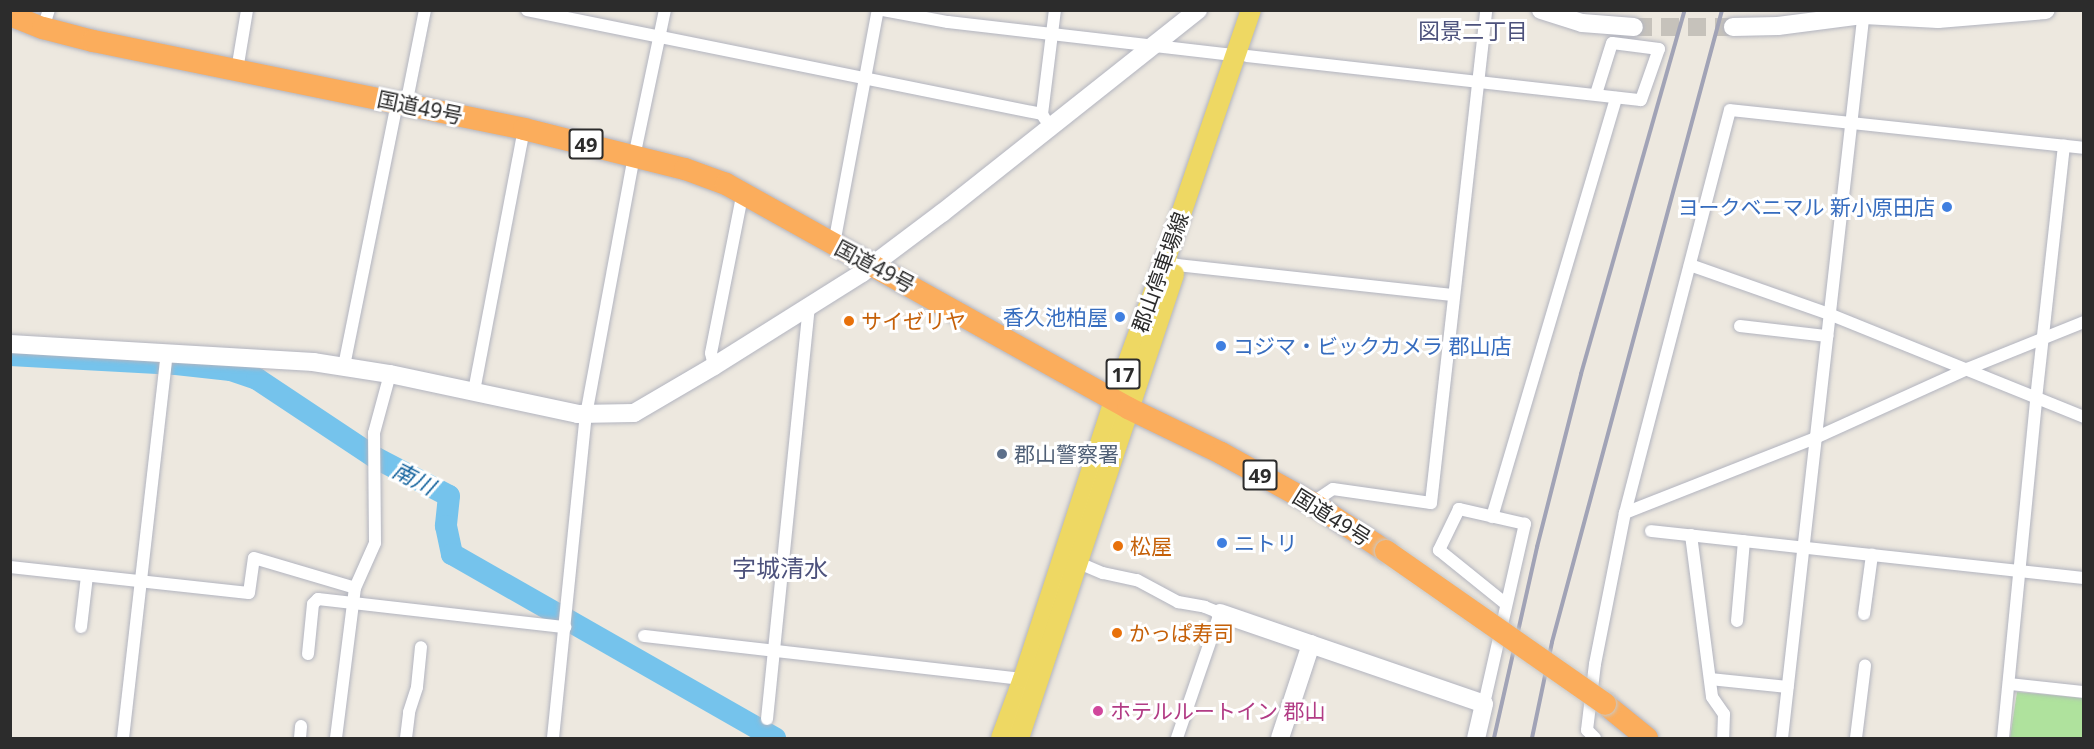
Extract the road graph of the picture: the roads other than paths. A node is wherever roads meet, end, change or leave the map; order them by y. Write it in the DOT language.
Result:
graph roads {
  1 [pos="247,10"];
  2 [pos="425,10"];
  3 [pos="527,10"];
  4 [pos="665,10"];
  5 [pos="881,10"];
  6 [pos="1055,10"];
  7 [pos="1198,10"];
  8 [pos="1251,10"];
  9 [pos="1263,10"];
  10 [pos="1486,10"];
  11 [pos="1541,10"];
  12 [pos="2046,10"];
  13 [pos="2013,12"];
  14 [pos="1864,13"];
  15 [pos="10,15"];
  16 [pos="46,19"];
  17 [pos="1634,27"];
  18 [pos="1733,27"];
  19 [pos="1052,35"];
  20 [pos="660,38"];
  21 [pos="1152,46"];
  22 [pos="1241,56"];
  23 [pos="237,70"];
  24 [pos="866,79"];
  25 [pos="1478,82"];
  26 [pos="1596,94"];
  27 [pos="1616,99"];
  28 [pos="402,104"];
  29 [pos="1046,120"];
  30 [pos="1854,123"];
  31 [pos="524,129"];
  32 [pos="2064,146"];
  33 [pos="2084,148"];
  34 [pos="634,157"];
  35 [pos="743,192"];
  36 [pos="834,244"];
  37 [pos="1171,263"];
  38 [pos="874,264"];
  39 [pos="1690,265"];
  40 [pos="1452,295"];
  41 [pos="809,306"];
  42 [pos="1829,314"];
  43 [pos="2084,322"];
  44 [pos="1740,326"];
  45 [pos="1827,336"];
  46 [pos="2043,338"];
  47 [pos="10,344"];
  48 [pos="167,352"];
  49 [pos="344,366"];
  50 [pos="714,366"];
  51 [pos="1967,369"];
  52 [pos="390,374"];
  53 [pos="474,391"];
  54 [pos="2036,399"];
  55 [pos="1121,404"];
  56 [pos="586,415"];
  57 [pos="2084,417"];
  58 [pos="1815,438"];
  59 [pos="1312,502"];
  60 [pos="1625,513"];
  61 [pos="1492,517"];
  62 [pos="1651,531"];
  63 [pos="1691,535"];
  64 [pos="1744,541"];
  65 [pos="1805,548"];
  66 [pos="1872,555"];
  67 [pos="1079,563"];
  68 [pos="10,567"];
  69 [pos="2021,571"];
  70 [pos="87,576"];
  71 [pos="2084,578"];
  72 [pos="142,583"];
  73 [pos="355,588"];
  74 [pos="353,603"];
  75 [pos="1506,604"];
  76 [pos="1220,613"];
  77 [pos="1864,614"];
  78 [pos="1737,621"];
  79 [pos="81,627"];
  80 [pos="565,627"];
  81 [pos="644,636"];
  82 [pos="1311,644"];
  83 [pos="421,647"];
  84 [pos="775,651"];
  85 [pos="308,654"];
  86 [pos="1865,666"];
  87 [pos="1023,679"];
  88 [pos="1710,679"];
  89 [pos="2010,684"];
  90 [pos="1788,687"];
  91 [pos="2084,692"];
  92 [pos="1484,704"];
  93 [pos="767,718"];
  94 [pos="123,738"];
  95 [pos="336,738"];
  96 [pos="406,738"];
  97 [pos="553,738"];
  98 [pos="1001,738"];
  99 [pos="1019,738"];
  100 [pos="1177,738"];
  101 [pos="1280,738"];
  102 [pos="1476,738"];
  103 [pos="1595,738"];
  104 [pos="1647,738"];
  105 [pos="1723,738"];
  106 [pos="1782,738"];
  107 [pos="1856,738"];
  108 [pos="2003,738"];
  1 -- 23 [label="street"];
  2 -- 28 [label="street"];
  3 -- 20 [label="street"];
  4 -- 20 [label="street"];
  5 -- 19 [label="street"];
  5 -- 24 [label="street"];
  6 -- 19 [label="street"];
  7 -- 21 [label="street"];
  8 -- 22 [label="main road, 郡山停車場線 / 17"];
  9 -- 22 [label="main road, 郡山停車場線 / 17"];
  10 -- 25 [label="street"];
  11 -- 17 [label="street"];
  12 -- 13 [label="street"];
  13 -- 14 [label="street"];
  14 -- 18 [label="street"];
  14 -- 30 [label="street"];
  15 -- 16 [label="highway, 国道49号 / 49"];
  16 -- 23 [label="highway, 国道49号 / 49"];
  19 -- 21 [label="street"];
  19 -- 29 [label="street"];
  20 -- 24 [label="street"];
  20 -- 34 [label="street"];
  21 -- 22 [label="street"];
  21 -- 29 [label="street"];
  22 -- 25 [label="street"];
  22 -- 37 [label="main road, 郡山停車場線 / 17"];
  23 -- 28 [label="highway, 国道49号 / 49"];
  24 -- 29 [label="street"];
  24 -- 36 [label="street"];
  25 -- 26 [label="street"];
  25 -- 40 [label="street"];
  26 -- 27 [label="street"];
  26 -- 27 [label="street"];
  27 -- 61 [label="street"];
  28 -- 31 [label="highway, 国道49号 / 49"];
  28 -- 49 [label="street"];
  29 -- 38 [label="street"];
  30 -- 32 [label="street"];
  30 -- 39 [label="street"];
  30 -- 42 [label="street"];
  31 -- 34 [label="highway, 国道49号 / 49"];
  31 -- 53 [label="street"];
  32 -- 33 [label="street"];
  32 -- 46 [label="street"];
  34 -- 35 [label="highway, 国道49号 / 49"];
  34 -- 56 [label="street"];
  35 -- 36 [label="highway, 国道49号 / 49"];
  35 -- 50 [label="street"];
  36 -- 38 [label="highway, 国道49号 / 49"];
  37 -- 40 [label="street"];
  37 -- 55 [label="main road, 郡山停車場線 / 17"];
  38 -- 41 [label="street"];
  38 -- 55 [label="highway, 国道49号 / 49"];
  39 -- 42 [label="street"];
  39 -- 60 [label="street"];
  40 -- 59 [label="street"];
  41 -- 50 [label="street"];
  41 -- 84 [label="street"];
  42 -- 45 [label="street"];
  42 -- 51 [label="street"];
  43 -- 46 [label="street"];
  44 -- 45 [label="street"];
  45 -- 58 [label="street"];
  46 -- 51 [label="street"];
  46 -- 54 [label="street"];
  47 -- 48 [label="street"];
  48 -- 49 [label="street"];
  48 -- 72 [label="street"];
  49 -- 52 [label="street"];
  50 -- 56 [label="street"];
  51 -- 54 [label="street"];
  51 -- 58 [label="street"];
  52 -- 53 [label="street"];
  52 -- 73 [label="street"];
  53 -- 56 [label="street"];
  54 -- 57 [label="street"];
  54 -- 69 [label="street"];
  55 -- 59 [label="highway, 国道49号 / 49"];
  55 -- 67 [label="main road, 郡山停車場線 / 17"];
  55 -- 87 [label="main road, 郡山停車場線 / 17"];
  56 -- 80 [label="street"];
  58 -- 60 [label="street"];
  58 -- 65 [label="street"];
  59 -- 104 [label="highway, 国道49号 / 49, bridge"];
  60 -- 103 [label="street"];
  61 -- 75 [label="street"];
  61 -- 75 [label="street"];
  62 -- 63 [label="street"];
  63 -- 64 [label="street"];
  63 -- 88 [label="street"];
  64 -- 65 [label="street"];
  64 -- 78 [label="street"];
  65 -- 66 [label="street"];
  65 -- 90 [label="street"];
  66 -- 69 [label="street"];
  66 -- 77 [label="street"];
  67 -- 76 [label="street"];
  67 -- 99 [label="main road, 郡山停車場線 / 17"];
  68 -- 70 [label="street"];
  69 -- 71 [label="street"];
  69 -- 89 [label="street"];
  70 -- 72 [label="street"];
  70 -- 79 [label="street"];
  72 -- 73 [label="street"];
  72 -- 94 [label="street"];
  73 -- 74 [label="street"];
  74 -- 80 [label="street"];
  74 -- 85 [label="street"];
  74 -- 95 [label="street"];
  75 -- 92 [label="street"];
  76 -- 82 [label="street"];
  76 -- 100 [label="street"];
  80 -- 97 [label="street"];
  81 -- 84 [label="street"];
  82 -- 92 [label="street"];
  82 -- 101 [label="street"];
  83 -- 96 [label="street"];
  84 -- 87 [label="street"];
  84 -- 93 [label="street"];
  86 -- 107 [label="street"];
  87 -- 98 [label="main road, 郡山停車場線 / 17"];
  88 -- 90 [label="street"];
  88 -- 105 [label="street"];
  89 -- 91 [label="street"];
  89 -- 108 [label="street"];
  90 -- 106 [label="street"];
  92 -- 102 [label="street"];
}
